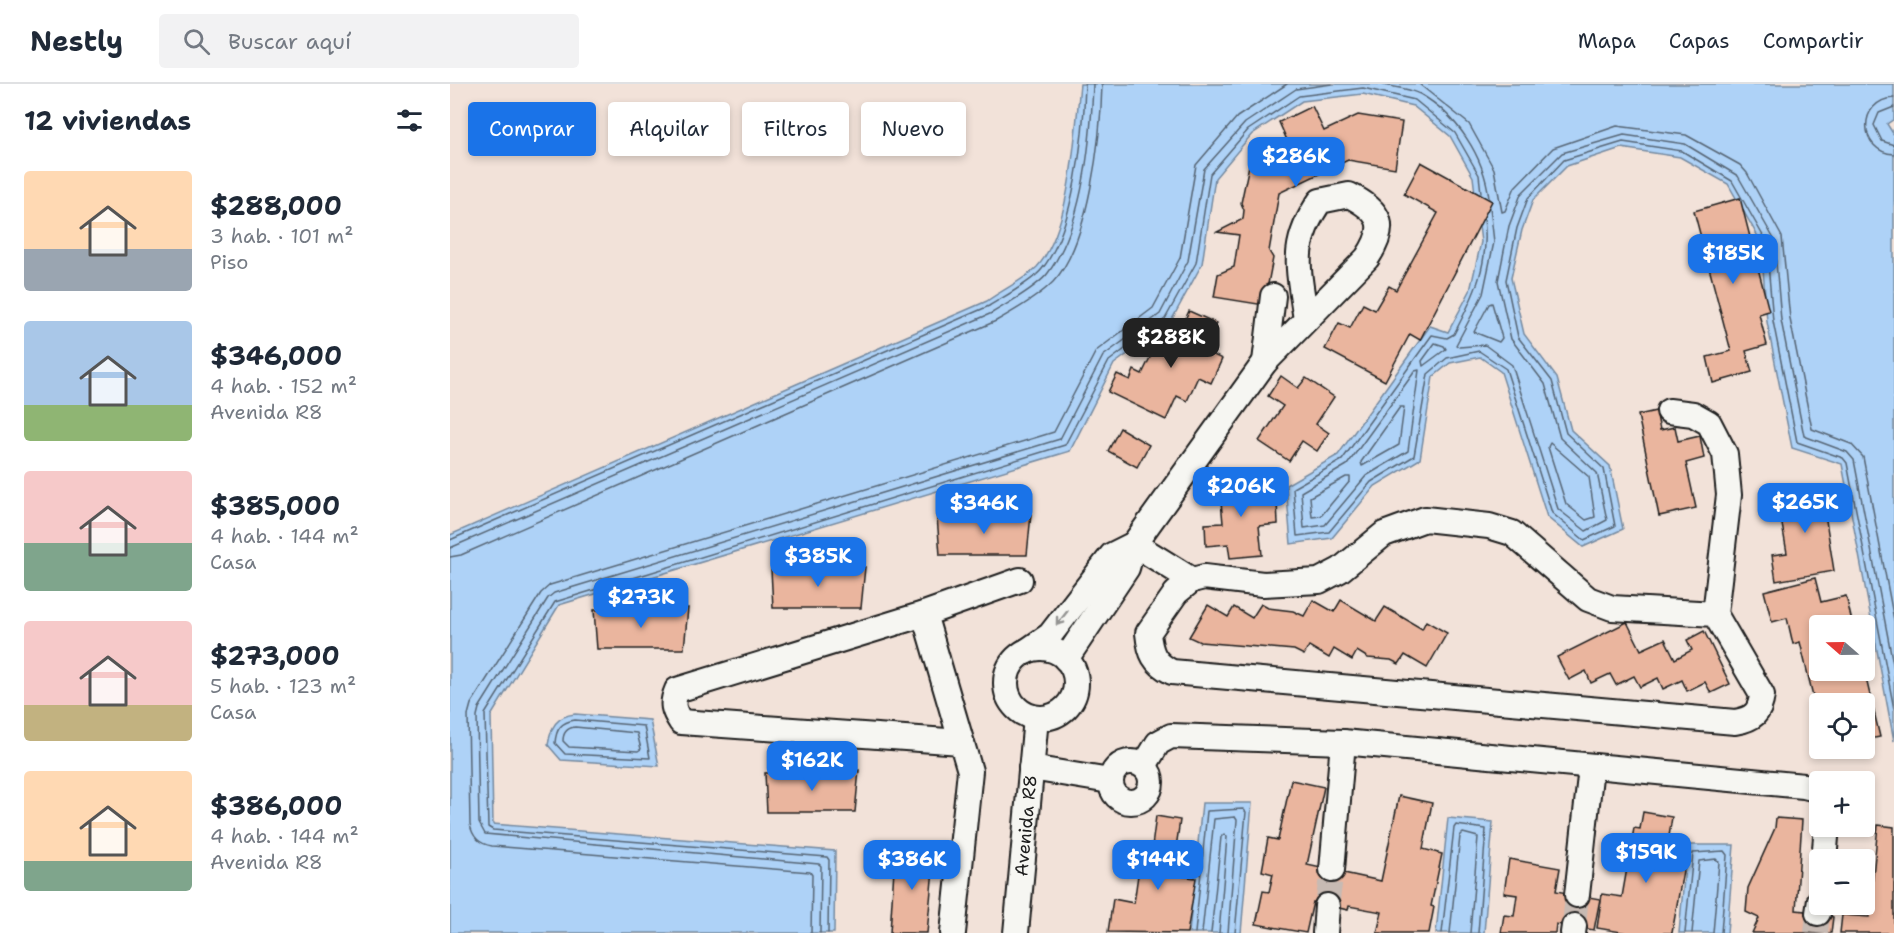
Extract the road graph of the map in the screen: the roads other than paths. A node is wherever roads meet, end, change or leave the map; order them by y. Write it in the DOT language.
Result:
graph roads {
  1 [pos="1273,296"];
  2 [pos="1306,320"];
  3 [pos="1265,362"];
  4 [pos="1669,411"];
  5 [pos="1134,543"];
  6 [pos="1020,580"];
  7 [pos="1192,580"];
  8 [pos="924,614"];
  9 [pos="1715,615"];
  10 [pos="1027,651"];
  11 [pos="1066,659"];
  12 [pos="1036,718"];
  13 [pos="961,742"];
  14 [pos="1343,742"];
  15 [pos="1144,766"];
  16 [pos="1591,767"];
  17 [pos="1031,768"];
  18 [pos="1110,781"];
  19 [pos="1809,787"];
  20 [pos="1332,870"];
  21 [pos="1577,895"];
  22 [pos="1327,906"];
  23 [pos="953,933"];
  24 [pos="1016,933"];
  25 [pos="1325,933"];
  1 -- 3 [label="street"];
  2 -- 2 [label="street"];
  2 -- 3 [label="street"];
  3 -- 5 [label="street"];
  4 -- 9 [label="street"];
  5 -- 7 [label="street"];
  5 -- 10 [label="street, one-way"];
  5 -- 11 [label="street"];
  6 -- 8 [label="street"];
  7 -- 9 [label="street"];
  7 -- 9 [label="street"];
  8 -- 13 [label="street"];
  8 -- 13 [label="street"];
  10 -- 11 [label="street"];
  10 -- 12 [label="street"];
  11 -- 12 [label="street"];
  12 -- 17 [label="street, Avenida R8"];
  13 -- 23 [label="street"];
  14 -- 15 [label="street"];
  14 -- 16 [label="street"];
  14 -- 20 [label="street"];
  15 -- 18 [label="street"];
  15 -- 18 [label="street"];
  16 -- 19 [label="street"];
  16 -- 21 [label="street"];
  17 -- 18 [label="street"];
  17 -- 24 [label="street, Avenida R8"];
  22 -- 25 [label="street"];
}
